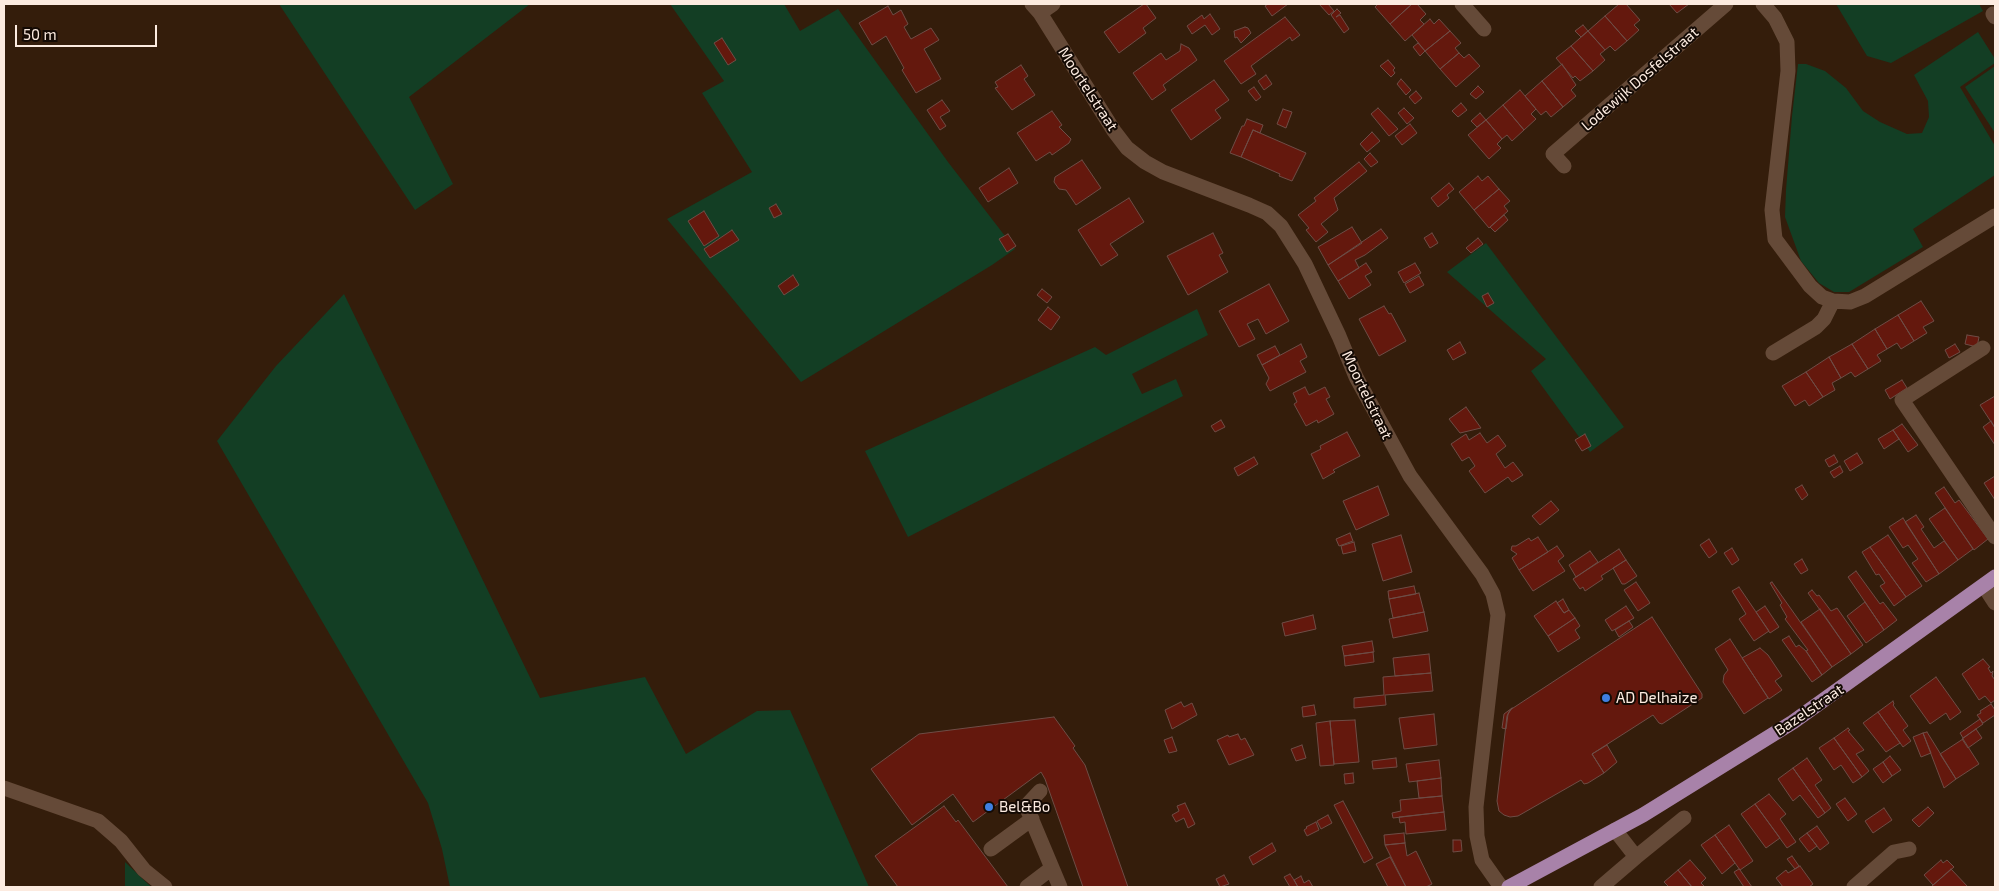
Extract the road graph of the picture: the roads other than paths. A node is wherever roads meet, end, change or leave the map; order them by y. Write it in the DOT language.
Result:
graph roads {
  1 [pos="1053,4"];
  2 [pos="1462,4"];
  3 [pos="1726,4"];
  4 [pos="1763,4"];
  5 [pos="1036,8"];
  6 [pos="1484,28"];
  7 [pos="1564,166"];
  8 [pos="1995,216"];
  9 [pos="1833,301"];
  10 [pos="1983,348"];
  11 [pos="1773,353"];
  12 [pos="1995,537"];
  13 [pos="1990,582"];
  14 [pos="1995,603"];
  15 [pos="4,788"];
  16 [pos="1040,791"];
  17 [pos="1684,818"];
  18 [pos="1032,819"];
  19 [pos="1615,830"];
  20 [pos="991,849"];
  21 [pos="1909,849"];
  22 [pos="1636,858"];
  23 [pos="1052,868"];
  24 [pos="165,887"];
  25 [pos="1027,887"];
  26 [pos="1060,887"];
  27 [pos="1500,887"];
  28 [pos="1509,887"];
  29 [pos="1600,887"];
  30 [pos="1854,887"];
  1 -- 5 [label="street"];
  2 -- 6 [label="street"];
  3 -- 7 [label="street, Lodewijk Dosfelstraat"];
  4 -- 9 [label="street"];
  5 -- 27 [label="street, Moortelstraat"];
  8 -- 9 [label="street"];
  9 -- 11 [label="street"];
  10 -- 12 [label="street"];
  13 -- 14 [label="street"];
  13 -- 19 [label="main road, Bazelstraat"];
  15 -- 24 [label="street"];
  16 -- 18 [label="street"];
  17 -- 22 [label="street"];
  18 -- 20 [label="street"];
  18 -- 23 [label="street"];
  19 -- 22 [label="street"];
  19 -- 28 [label="main road, Bazelstraat"];
  21 -- 30 [label="street"];
  22 -- 29 [label="street"];
  23 -- 25 [label="street"];
  23 -- 26 [label="street"];
}
